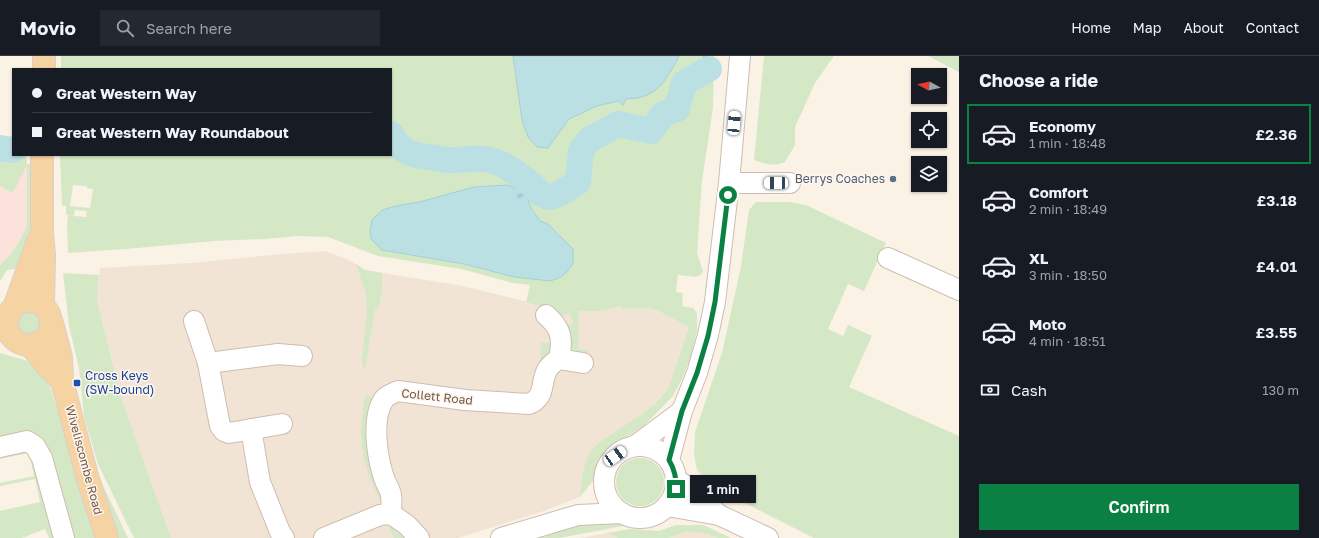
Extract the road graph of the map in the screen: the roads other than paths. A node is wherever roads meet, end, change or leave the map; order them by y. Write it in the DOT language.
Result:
graph roads {
  1 [pos="44,56"];
  2 [pos="740,56"];
  3 [pos="44,68"];
  4 [pos="42,160"];
  5 [pos="729,183"];
  6 [pos="790,183"];
  7 [pos="42,233"];
  8 [pos="888,258"];
  9 [pos="959,290"];
  10 [pos="8,314"];
  11 [pos="48,314"];
  12 [pos="546,315"];
  13 [pos="194,321"];
  14 [pos="15,342"];
  15 [pos="302,356"];
  16 [pos="559,359"];
  17 [pos="208,363"];
  18 [pos="583,363"];
  19 [pos="62,381"];
  20 [pos="682,411"];
  21 [pos="282,424"];
  22 [pos="251,429"];
  23 [pos="635,446"];
  24 [pos="0,447"];
  25 [pos="669,460"];
  26 [pos="676,480"];
  27 [pos="605,488"];
  28 [pos="667,506"];
  29 [pos="622,512"];
  30 [pos="391,514"];
  31 [pos="578,515"];
  32 [pos="719,515"];
  33 [pos="64,538"];
  34 [pos="107,538"];
  35 [pos="284,538"];
  36 [pos="324,538"];
  37 [pos="419,538"];
  38 [pos="501,538"];
  39 [pos="768,538"];
  1 -- 3 [label="main road"];
  2 -- 5 [label="street"];
  4 -- 7 [label="main road"];
  5 -- 6 [label="street"];
  5 -- 20 [label="street"];
  7 -- 10 [label="main road"];
  7 -- 11 [label="main road"];
  8 -- 9 [label="street"];
  10 -- 11 [label="main road"];
  10 -- 14 [label="main road"];
  11 -- 14 [label="main road"];
  11 -- 19 [label="main road, Wiveliscombe Road"];
  12 -- 16 [label="street"];
  13 -- 17 [label="street"];
  14 -- 19 [label="main road"];
  15 -- 17 [label="street"];
  16 -- 18 [label="street"];
  16 -- 30 [label="street, Collett Road"];
  17 -- 22 [label="street"];
  19 -- 34 [label="main road, Wiveliscombe Road"];
  20 -- 23 [label="street"];
  20 -- 25 [label="street"];
  21 -- 22 [label="street"];
  22 -- 35 [label="street"];
  23 -- 25 [label="street"];
  23 -- 27 [label="street"];
  24 -- 33 [label="street"];
  25 -- 26 [label="street"];
  26 -- 28 [label="street"];
  26 -- 32 [label="street"];
  27 -- 29 [label="street"];
  27 -- 31 [label="street"];
  28 -- 29 [label="street"];
  28 -- 32 [label="street"];
  29 -- 31 [label="street"];
  30 -- 36 [label="street"];
  30 -- 37 [label="street"];
  31 -- 38 [label="street"];
  32 -- 39 [label="street"];
}
